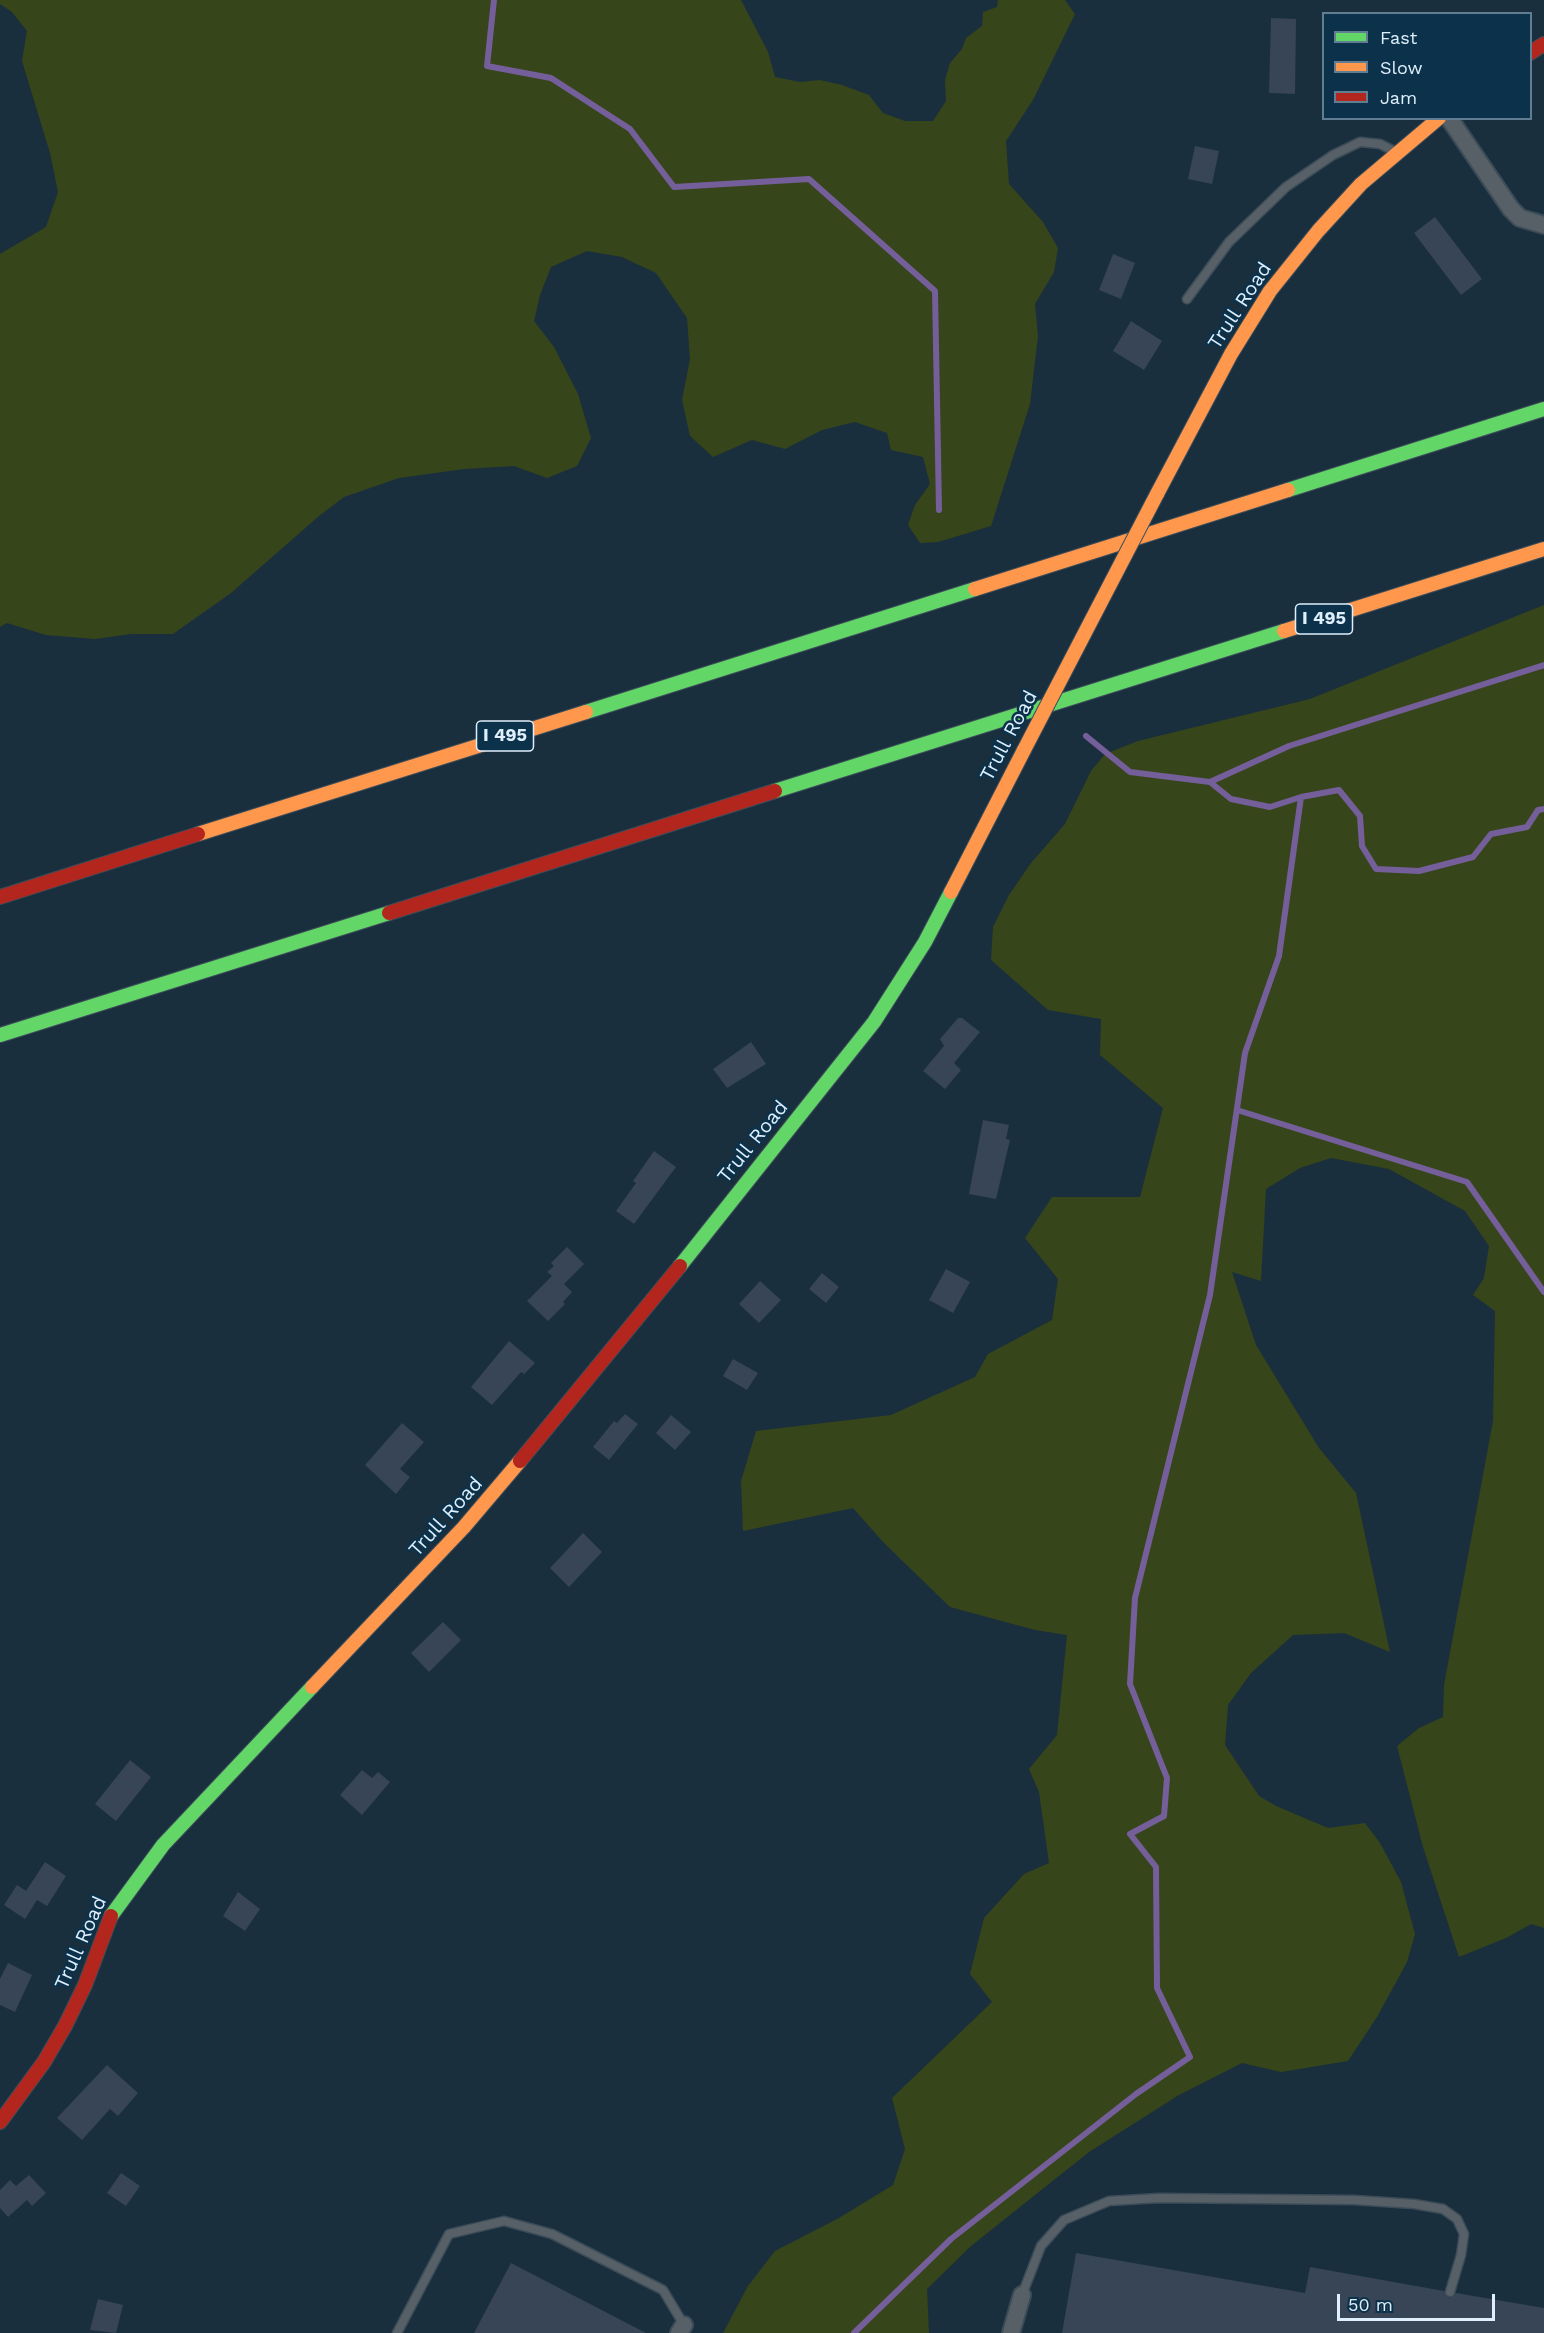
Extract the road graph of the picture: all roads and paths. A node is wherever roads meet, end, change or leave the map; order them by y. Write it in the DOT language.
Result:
graph roads {
  1 [pos="1436,120"];
  2 [pos="1450,120"];
  3 [pos="1396,152"];
  4 [pos="1544,225"];
  5 [pos="1187,299"];
  6 [pos="1544,409"];
  7 [pos="1544,549"];
  8 [pos="0,897"];
  9 [pos="0,1035"];
  10 [pos="0,2122"];
  11 [pos="1450,2292"];
  12 [pos="1022,2295"];
  13 [pos="682,2329"];
  14 [pos="397,2333"];
  15 [pos="1011,2333"];
  1 -- 3 [label="main road, Trull Road"];
  2 -- 4 [label="street"];
  3 -- 5 [label="lane"];
  3 -- 10 [label="main road, Trull Road, bridge"];
  6 -- 8 [label="main road, I 495"];
  7 -- 9 [label="main road, I 495"];
  11 -- 12 [label="lane"];
  12 -- 15 [label="street"];
  13 -- 14 [label="lane"];
}
